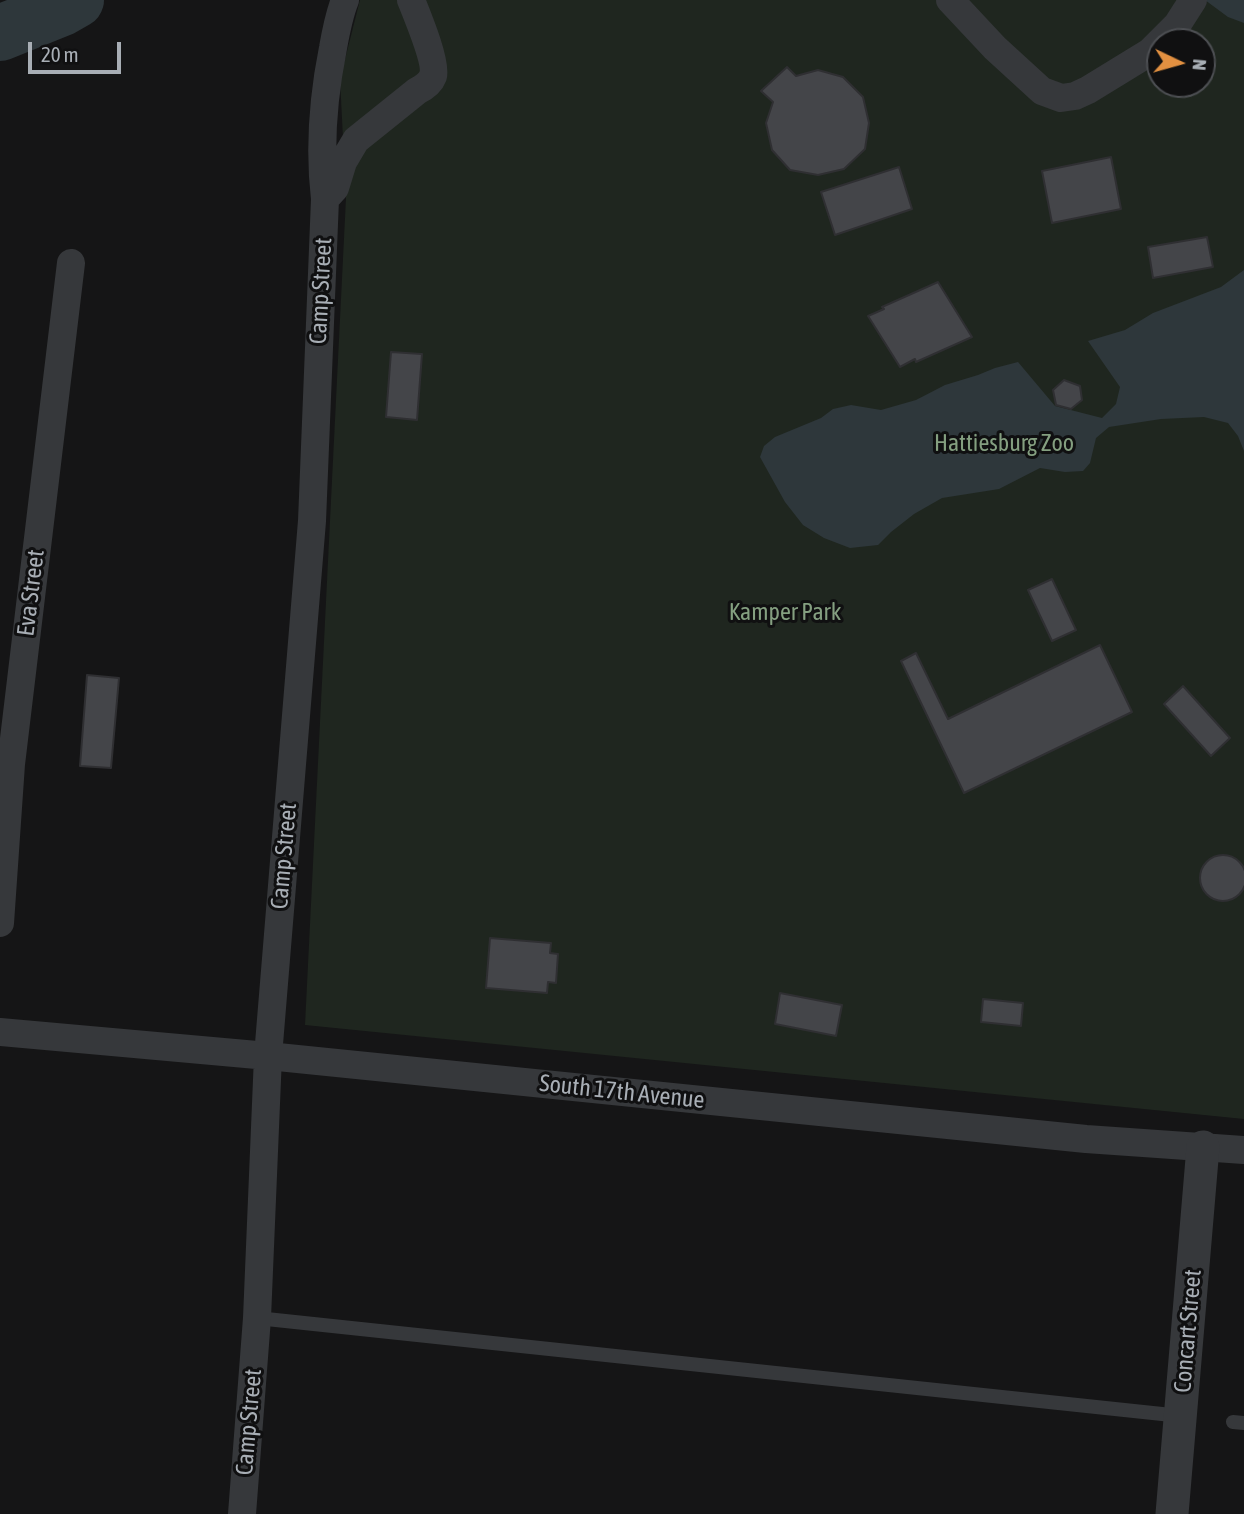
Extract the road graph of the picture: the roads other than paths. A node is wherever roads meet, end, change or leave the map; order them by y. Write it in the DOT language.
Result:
graph roads {
  1 [pos="345,0"];
  2 [pos="411,0"];
  3 [pos="950,0"];
  4 [pos="1193,0"];
  5 [pos="325,199"];
  6 [pos="71,263"];
  7 [pos="5,763"];
  8 [pos="0,923"];
  9 [pos="0,1032"];
  10 [pos="268,1056"];
  11 [pos="1203,1147"];
  12 [pos="1244,1150"];
  13 [pos="257,1318"];
  14 [pos="1181,1416"];
  15 [pos="242,1514"];
  16 [pos="1172,1514"];
  1 -- 5 [label="street, Camp Street"];
  2 -- 5 [label="street"];
  3 -- 4 [label="street"];
  5 -- 10 [label="street, Camp Street"];
  6 -- 7 [label="street, Eva Street"];
  7 -- 8 [label="street, Eva Street"];
  9 -- 10 [label="street, South 17th Avenue"];
  10 -- 11 [label="street, South 17th Avenue"];
  10 -- 13 [label="street, Camp Street"];
  11 -- 12 [label="street, South 17th Avenue"];
  11 -- 14 [label="street, Concart Street"];
  13 -- 14 [label="lane"];
  13 -- 15 [label="street, Camp Street"];
  14 -- 16 [label="street, Concart Street"];
}
